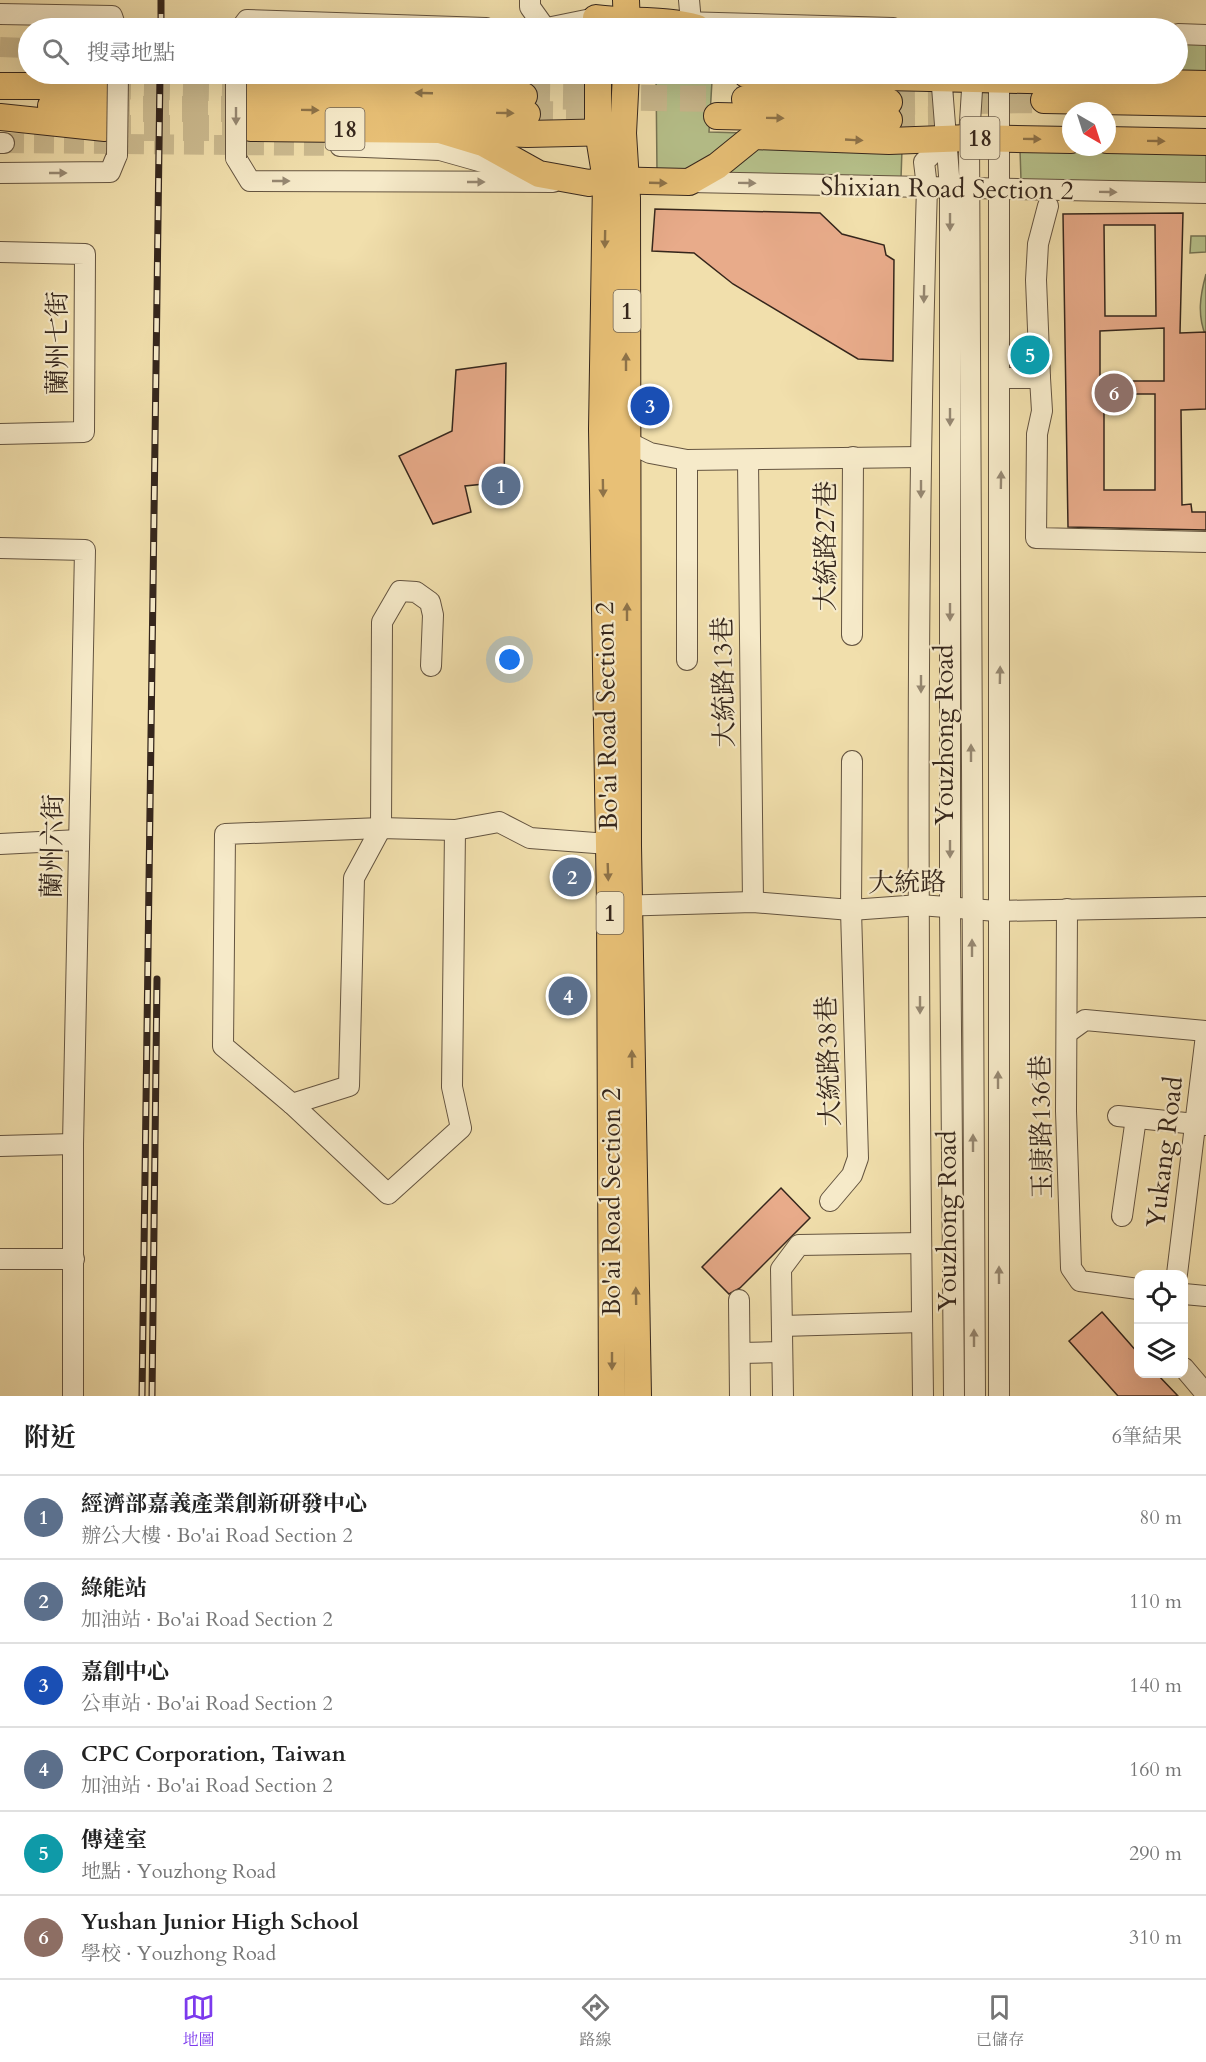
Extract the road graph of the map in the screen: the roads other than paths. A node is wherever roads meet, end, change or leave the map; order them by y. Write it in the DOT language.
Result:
graph roads {
  1 [pos="530,0"];
  2 [pos="0,14"];
  3 [pos="596,16"];
  4 [pos="627,17"];
  5 [pos="113,18"];
  6 [pos="538,18"];
  7 [pos="688,18"];
  8 [pos="1188,34"];
  9 [pos="1206,35"];
  10 [pos="18,71"];
  11 [pos="0,72"];
  12 [pos="1188,83"];
  13 [pos="599,84"];
  14 [pos="623,84"];
  15 [pos="942,84"];
  16 [pos="971,84"];
  17 [pos="999,84"];
  18 [pos="1206,84"];
  19 [pos="0,86"];
  20 [pos="108,99"];
  21 [pos="248,100"];
  22 [pos="1206,103"];
  23 [pos="0,104"];
  24 [pos="1116,106"];
  25 [pos="718,107"];
  26 [pos="1062,107"];
  27 [pos="889,111"];
  28 [pos="1062,114"];
  29 [pos="526,115"];
  30 [pos="0,117"];
  31 [pos="1116,117"];
  32 [pos="1206,118"];
  33 [pos="440,130"];
  34 [pos="611,132"];
  35 [pos="1000,138"];
  36 [pos="958,139"];
  37 [pos="1062,140"];
  38 [pos="1116,140"];
  39 [pos="1206,142"];
  40 [pos="340,146"];
  41 [pos="0,173"];
  42 [pos="606,181"];
  43 [pos="530,182"];
  44 [pos="689,182"];
  45 [pos="927,187"];
  46 [pos="950,188"];
  47 [pos="970,189"];
  48 [pos="1000,190"];
  49 [pos="1206,193"];
  50 [pos="1048,206"];
  51 [pos="0,252"];
  52 [pos="1002,378"];
  53 [pos="1040,378"];
  54 [pos="602,429"];
  55 [pos="0,434"];
  56 [pos="626,441"];
  57 [pos="853,457"];
  58 [pos="921,457"];
  59 [pos="687,460"];
  60 [pos="748,461"];
  61 [pos="1206,542"];
  62 [pos="0,548"];
  63 [pos="852,635"];
  64 [pos="687,660"];
  65 [pos="431,666"];
  66 [pos="852,761"];
  67 [pos="381,828"];
  68 [pos="455,830"];
  69 [pos="79,840"];
  70 [pos="0,844"];
  71 [pos="618,844"];
  72 [pos="753,902"];
  73 [pos="920,905"];
  74 [pos="620,906"];
  75 [pos="1206,907"];
  76 [pos="950,908"];
  77 [pos="972,909"];
  78 [pos="1066,909"];
  79 [pos="851,910"];
  80 [pos="997,911"];
  81 [pos="1067,1033"];
  82 [pos="1206,1033"];
  83 [pos="292,1104"];
  84 [pos="1200,1124"];
  85 [pos="74,1144"];
  86 [pos="0,1146"];
  87 [pos="830,1200"];
  88 [pos="1122,1216"];
  89 [pos="921,1243"];
  90 [pos="0,1259"];
  91 [pos="74,1259"];
  92 [pos="1178,1270"];
  93 [pos="1134,1288"];
  94 [pos="1188,1294"];
  95 [pos="1206,1296"];
  96 [pos="739,1300"];
  97 [pos="922,1322"];
  98 [pos="782,1326"];
  99 [pos="782,1352"];
  100 [pos="740,1353"];
  101 [pos="1188,1373"];
  102 [pos="1206,1394"];
  103 [pos="73,1396"];
  104 [pos="612,1396"];
  105 [pos="638,1396"];
  106 [pos="740,1396"];
  107 [pos="783,1396"];
  108 [pos="923,1396"];
  109 [pos="954,1396"];
  110 [pos="975,1396"];
  111 [pos="999,1396"];
  1 -- 6 [label="street"];
  2 -- 5 [label="street"];
  3 -- 4 [label="main road"];
  4 -- 7 [label="main road"];
  8 -- 9 [label="street"];
  10 -- 11 [label="main road"];
  12 -- 18 [label="main road, 18"];
  13 -- 34 [label="main road, Bo'ai Road Section 2 / 1"];
  14 -- 34 [label="main road, Bo'ai Road Section 2 / 1"];
  15 -- 36 [label="street, Youzhong Road"];
  16 -- 36 [label="street, Youzhong Road"];
  17 -- 35 [label="street, Youzhong Road"];
  19 -- 20 [label="main road"];
  20 -- 23 [label="main road"];
  20 -- 30 [label="main road"];
  41 -- 20 [label="street, one-way, bridge"];
  21 -- 29 [label="main road, 18"];
  21 -- 33 [label="main road, 18, one-way"];
  21 -- 43 [label="street, one-way, bridge"];
  22 -- 24 [label="main road"];
  25 -- 27 [label="main road"];
  26 -- 28 [label="main road"];
  29 -- 33 [label="main road, 18"];
  29 -- 34 [label="main road, 18"];
  31 -- 32 [label="main road"];
  33 -- 42 [label="main road"];
  34 -- 42 [label="main road, Bo'ai Road Section 2 / 1"];
  35 -- 36 [label="main road, Shixian Road Section 2 / 18"];
  35 -- 37 [label="main road, Shixian Road Section 2 / 18, one-way"];
  35 -- 48 [label="street, Youzhong Road"];
  44 -- 36 [label="main road, Shixian Road Section 2 / 18, one-way"];
  36 -- 45 [label="street, Youzhong Road"];
  36 -- 46 [label="street, Youzhong Road"];
  36 -- 47 [label="street, Youzhong Road"];
  38 -- 39 [label="main road, one-way"];
  40 -- 43 [label="street"];
  42 -- 43 [label="street"];
  42 -- 44 [label="main road, one-way"];
  42 -- 54 [label="main road, Bo'ai Road Section 2 / 1, one-way"];
  56 -- 42 [label="main road, Bo'ai Road Section 2 / 1, one-way"];
  44 -- 45 [label="street, Shixian Road Section 2, one-way"];
  45 -- 46 [label="street, Shixian Road Section 2"];
  45 -- 58 [label="street, Youzhong Road, one-way"];
  46 -- 47 [label="street, Shixian Road Section 2"];
  46 -- 76 [label="street, Youzhong Road, one-way"];
  47 -- 48 [label="street, Shixian Road Section 2"];
  77 -- 47 [label="street, Youzhong Road, one-way"];
  48 -- 49 [label="street, Shixian Road Section 2, one-way"];
  48 -- 52 [label="street, Youzhong Road"];
  50 -- 53 [label="street"];
  51 -- 55 [label="street, 蘭州七街"];
  52 -- 53 [label="street"];
  80 -- 52 [label="street, Youzhong Road, one-way"];
  53 -- 61 [label="street"];
  54 -- 56 [label="street"];
  54 -- 71 [label="main road, Bo'ai Road Section 2 / 1, one-way"];
  56 -- 59 [label="street"];
  71 -- 56 [label="main road, Bo'ai Road Section 2 / 1, one-way"];
  57 -- 58 [label="street"];
  57 -- 60 [label="street"];
  57 -- 63 [label="street, 大統路27巷"];
  58 -- 73 [label="street, Youzhong Road, one-way"];
  59 -- 60 [label="street"];
  59 -- 64 [label="street"];
  60 -- 72 [label="street, 大統路13巷"];
  62 -- 69 [label="street, 蘭州六街"];
  65 -- 67 [label="street"];
  66 -- 79 [label="street"];
  67 -- 68 [label="street"];
  67 -- 83 [label="street"];
  67 -- 83 [label="street"];
  68 -- 71 [label="street"];
  68 -- 83 [label="street"];
  69 -- 70 [label="street"];
  69 -- 85 [label="street, 蘭州六街"];
  71 -- 74 [label="main road, Bo'ai Road Section 2 / 1"];
  72 -- 74 [label="street, 大統路"];
  72 -- 79 [label="street, 大統路"];
  73 -- 76 [label="street, 大統路"];
  73 -- 79 [label="street, 大統路"];
  73 -- 89 [label="street, Youzhong Road, one-way"];
  74 -- 104 [label="main road, Bo'ai Road Section 2 / 1, one-way"];
  105 -- 74 [label="main road, Bo'ai Road Section 2 / 1, one-way"];
  75 -- 78 [label="street, 大統路"];
  76 -- 77 [label="street, 大統路"];
  76 -- 109 [label="street, Youzhong Road"];
  77 -- 80 [label="street, 大統路"];
  110 -- 77 [label="street, Youzhong Road, one-way"];
  78 -- 80 [label="street, 大統路"];
  78 -- 81 [label="street, 玉康路136巷"];
  79 -- 87 [label="street, 大統路38巷"];
  111 -- 80 [label="street, Youzhong Road, one-way"];
  81 -- 82 [label="street"];
  81 -- 93 [label="street, 玉康路136巷"];
  82 -- 84 [label="street, Yukang Road"];
  84 -- 88 [label="street"];
  84 -- 92 [label="street, Yukang Road"];
  85 -- 86 [label="street"];
  85 -- 91 [label="street, 蘭州六街"];
  89 -- 97 [label="street, Youzhong Road"];
  89 -- 98 [label="street"];
  90 -- 91 [label="street"];
  91 -- 103 [label="street, 蘭州六街"];
  94 -- 95 [label="street"];
  96 -- 100 [label="street"];
  97 -- 98 [label="street"];
  97 -- 108 [label="street, Youzhong Road"];
  98 -- 99 [label="street"];
  99 -- 100 [label="street"];
  99 -- 107 [label="street"];
  100 -- 106 [label="street"];
  101 -- 102 [label="street"];
}
